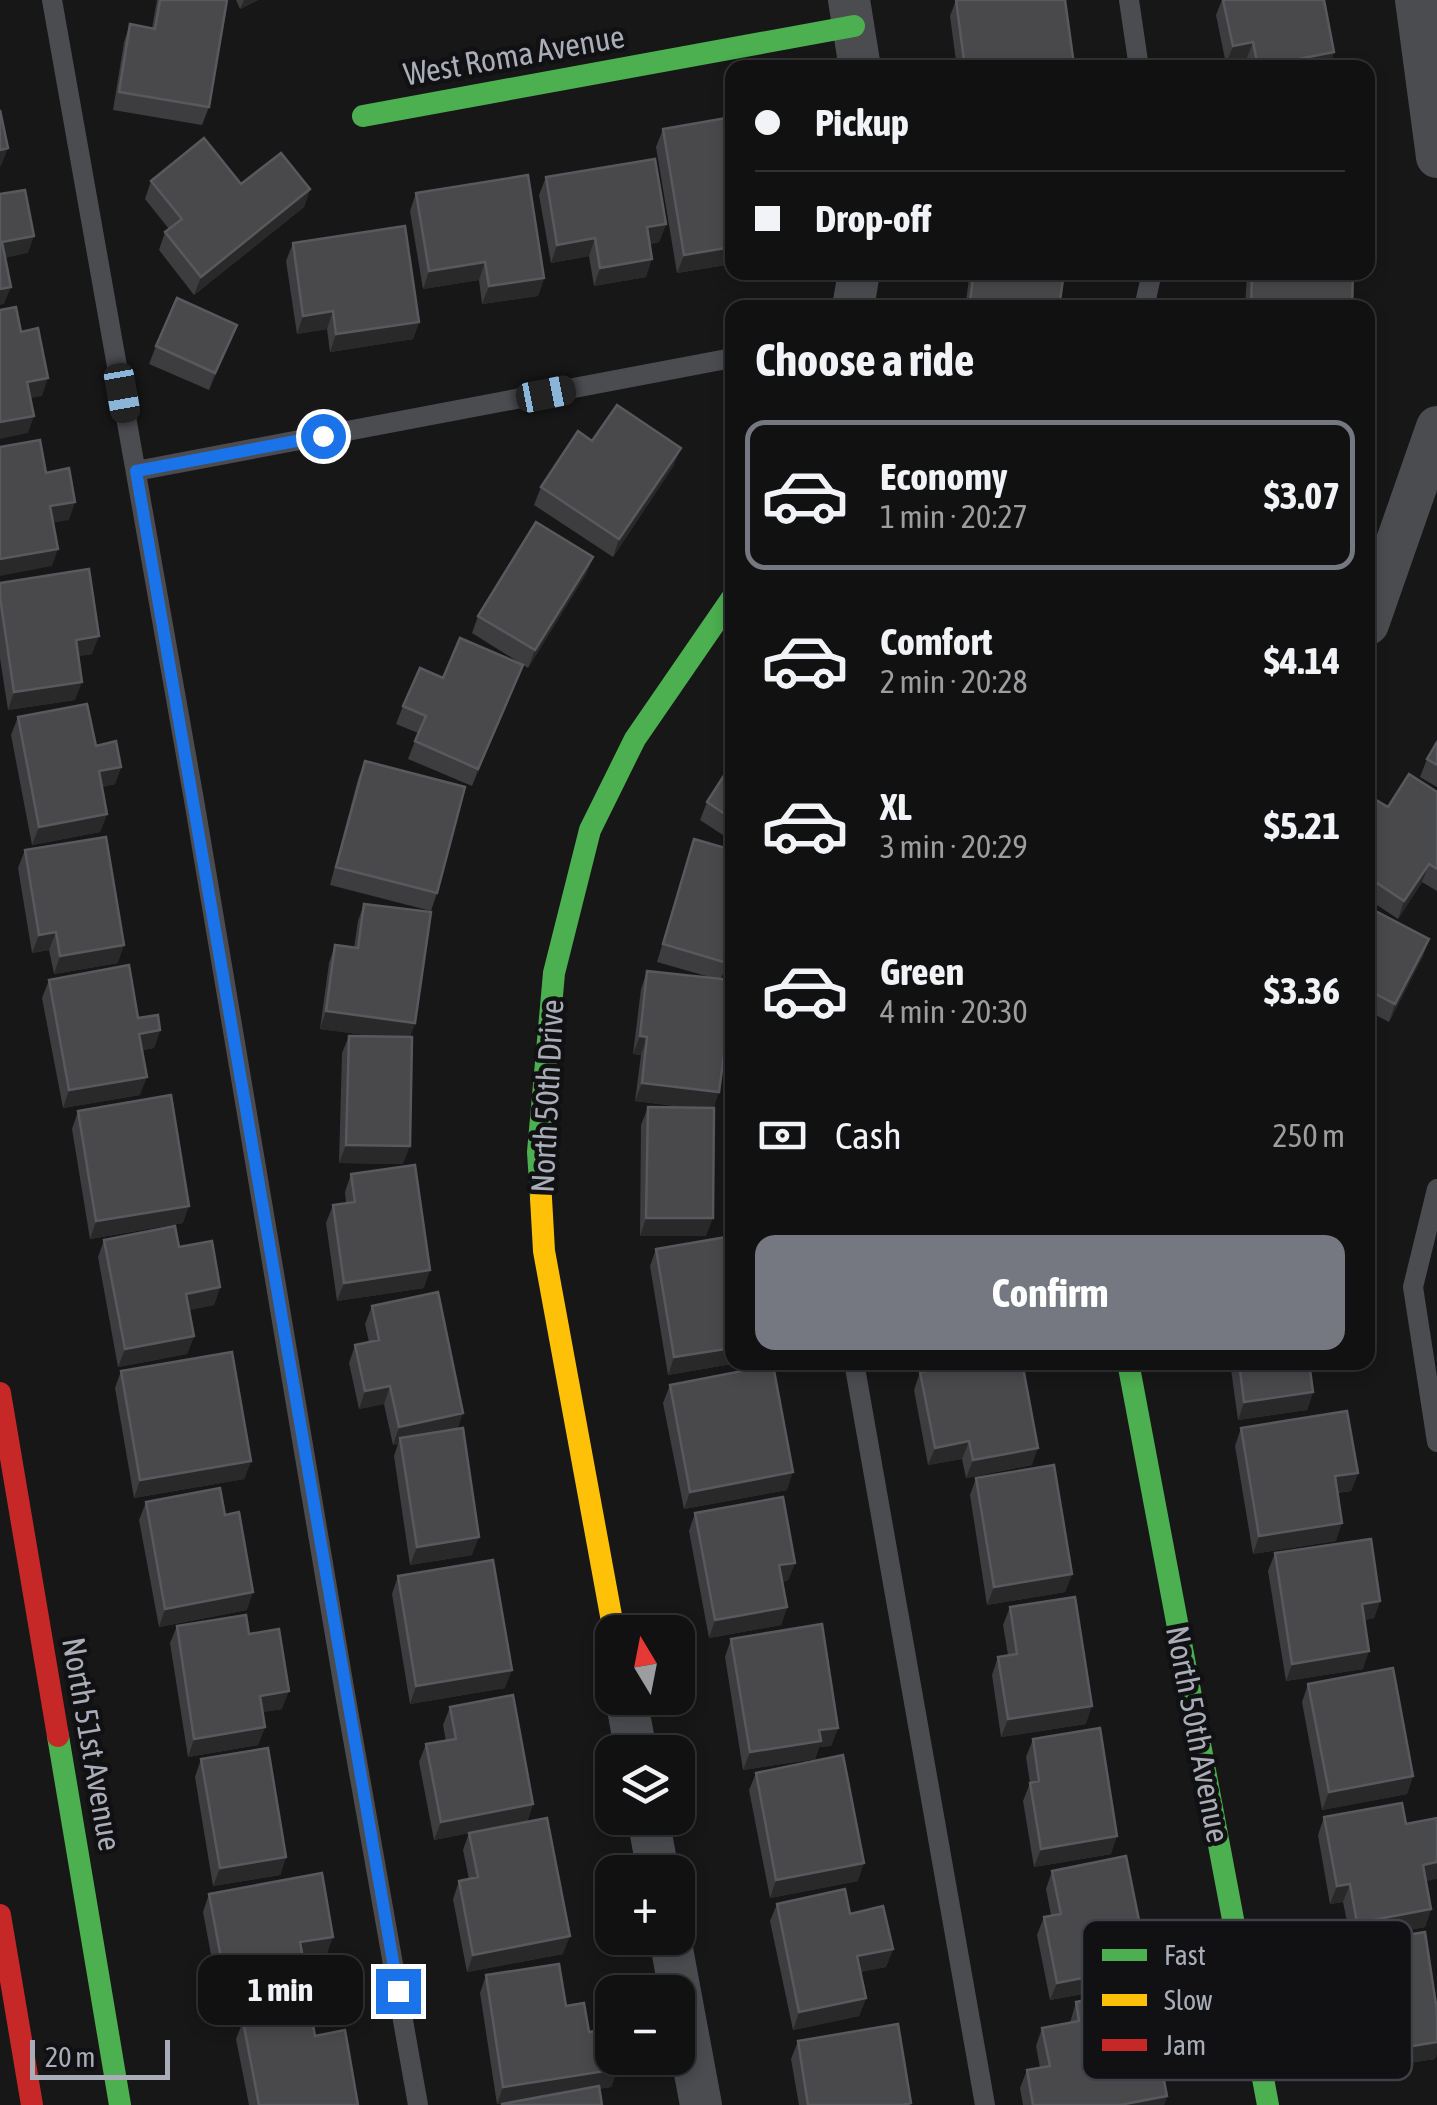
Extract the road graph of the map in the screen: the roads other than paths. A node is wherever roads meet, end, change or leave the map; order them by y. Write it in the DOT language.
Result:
graph roads {
  1 [pos="52,0"];
  2 [pos="1129,0"];
  3 [pos="1416,0"];
  4 [pos="854,31"];
  5 [pos="1138,60"];
  6 [pos="363,116"];
  7 [pos="1437,157"];
  8 [pos="725,359"];
  9 [pos="1437,427"];
  10 [pos="136,471"];
  11 [pos="1375,607"];
  12 [pos="725,608"];
  13 [pos="1437,1189"];
  14 [pos="855,1370"];
  15 [pos="1130,1370"];
  16 [pos="0,1393"];
  17 [pos="1437,1442"];
  18 [pos="611,1615"];
  19 [pos="0,1915"];
  20 [pos="1233,1920"];
  21 [pos="673,1955"];
  22 [pos="1263,2080"];
  23 [pos="32,2105"];
  24 [pos="120,2105"];
  25 [pos="418,2105"];
  26 [pos="701,2105"];
  27 [pos="985,2105"];
  28 [pos="1268,2105"];
  1 -- 10 [label="lane"];
  2 -- 5 [label="lane"];
  3 -- 7 [label="street"];
  4 -- 6 [label="street, West Roma Avenue"];
  8 -- 10 [label="lane"];
  9 -- 11 [label="street"];
  10 -- 25 [label="lane"];
  12 -- 18 [label="street, North 50th Drive"];
  13 -- 17 [label="lane"];
  14 -- 27 [label="lane"];
  15 -- 20 [label="street, North 50th Avenue"];
  16 -- 24 [label="street, North 51st Avenue"];
  19 -- 23 [label="street"];
  21 -- 26 [label="street"];
  22 -- 28 [label="street, North 50th Avenue"];
}
